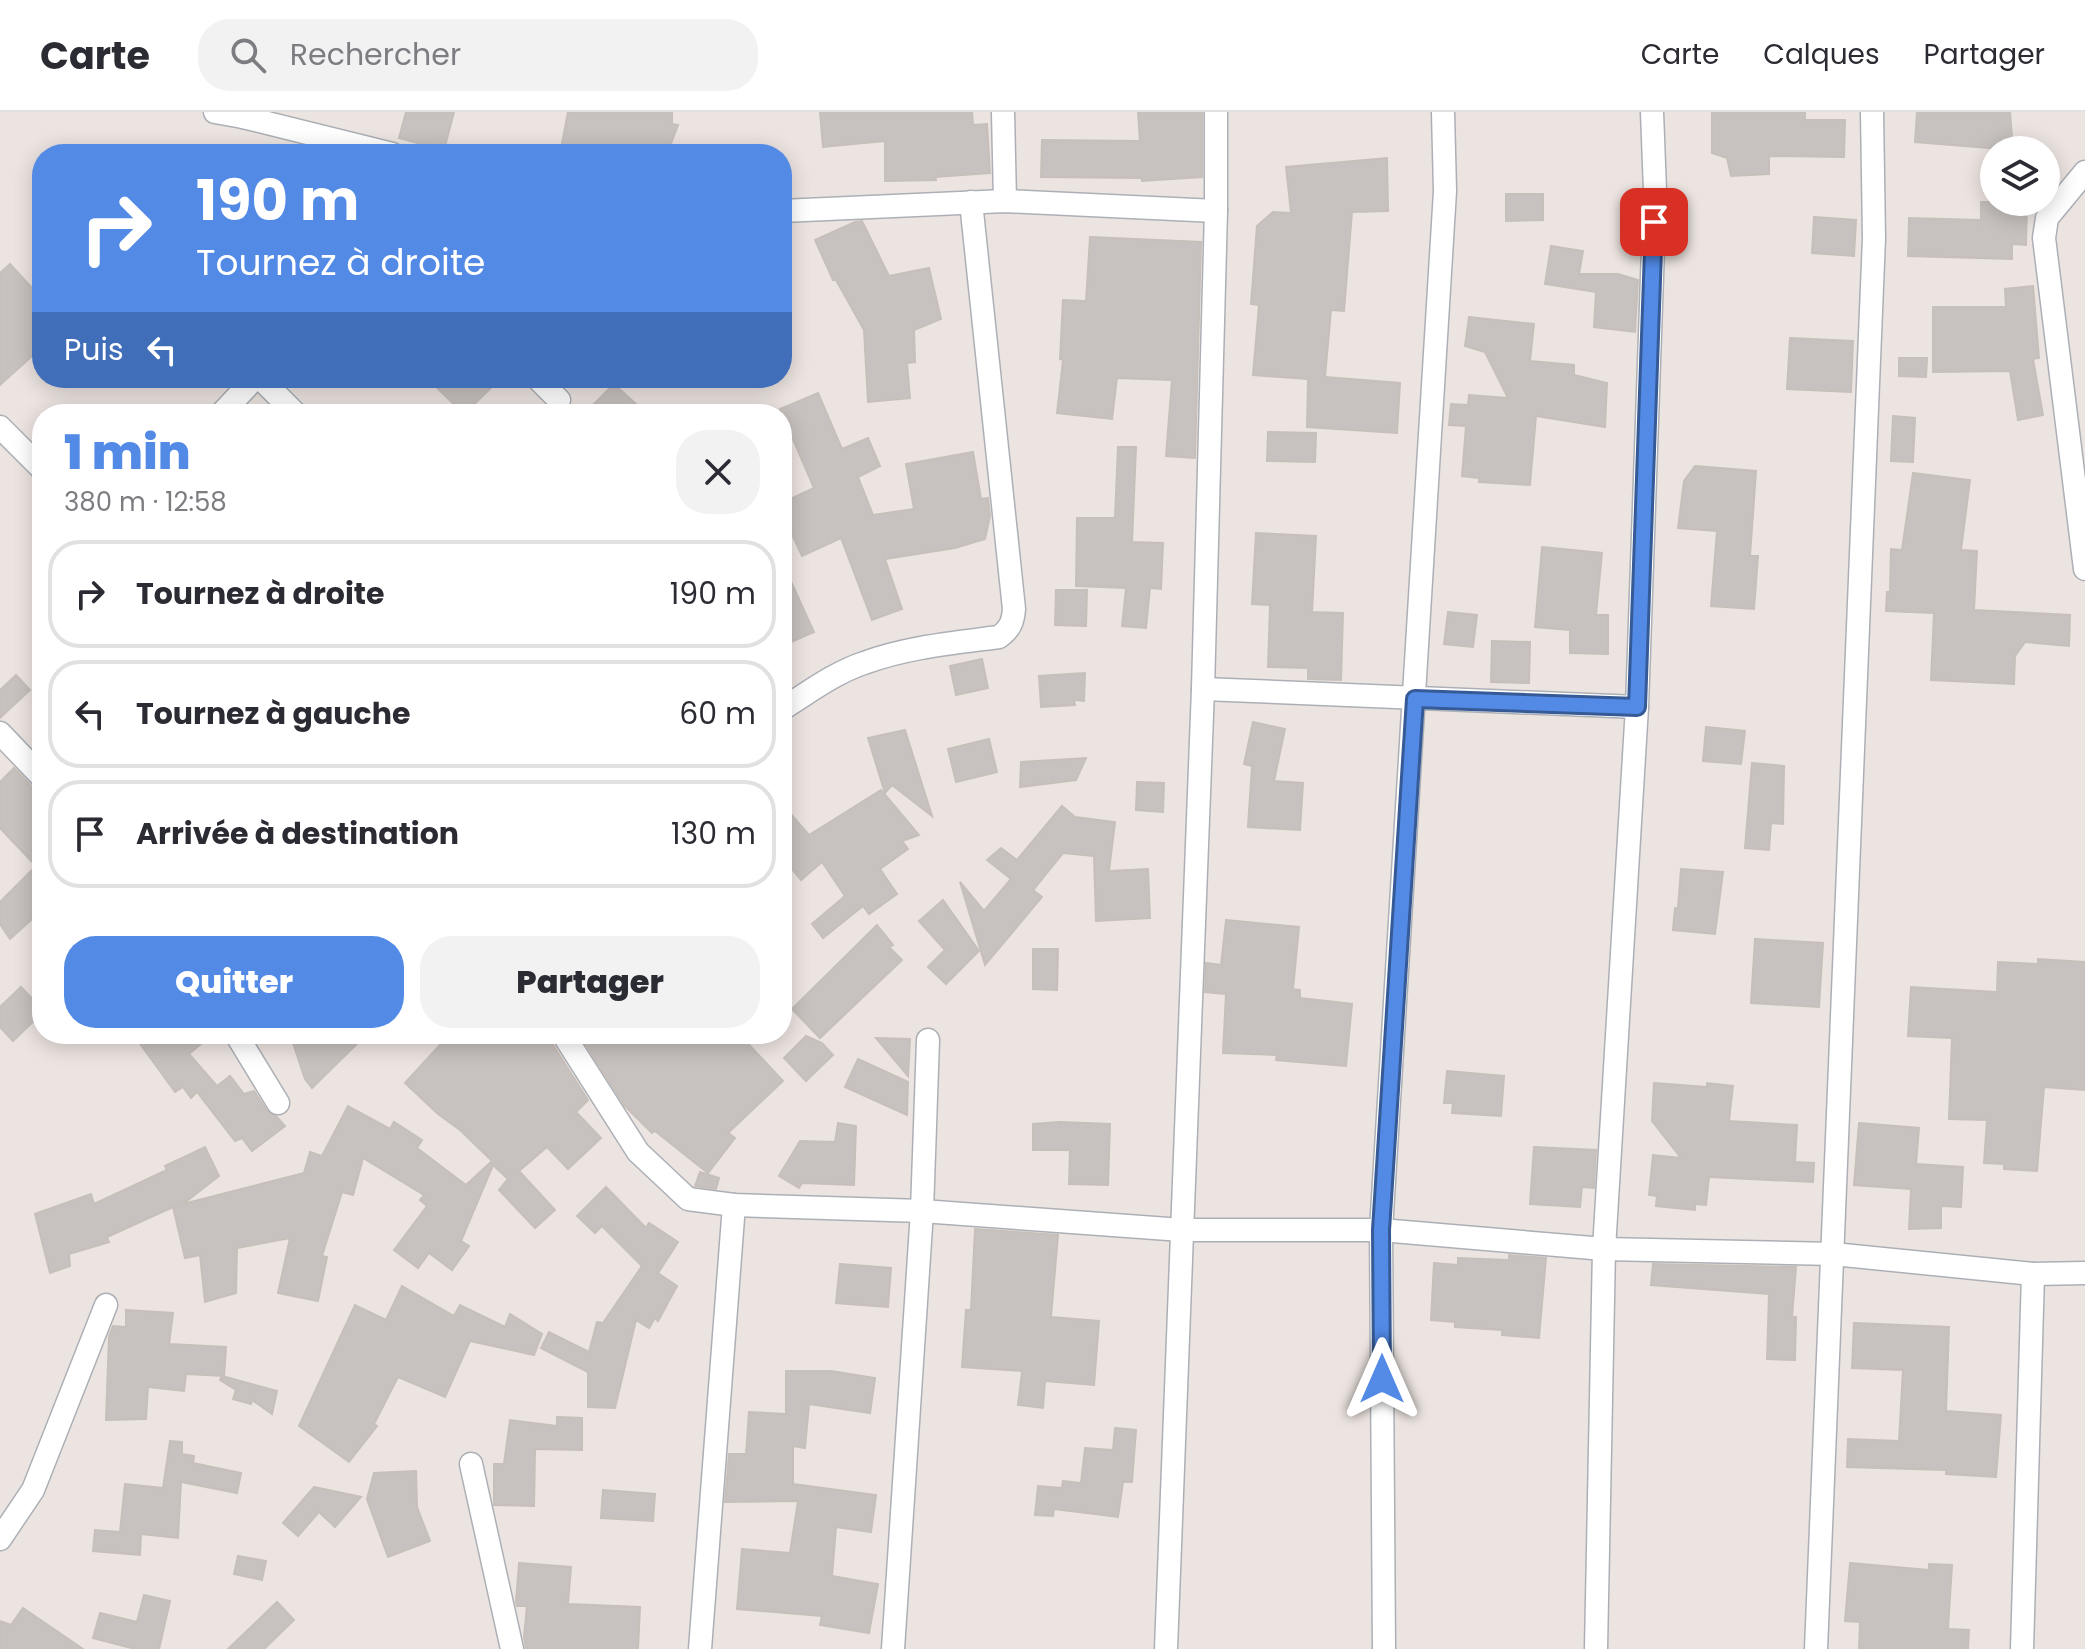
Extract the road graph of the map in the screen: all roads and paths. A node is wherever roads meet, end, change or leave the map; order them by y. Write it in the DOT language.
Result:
graph roads {
  1 [pos="215,112"];
  2 [pos="1003,112"];
  3 [pos="1216,112"];
  4 [pos="1443,112"];
  5 [pos="1652,112"];
  6 [pos="1872,112"];
  7 [pos="244,114"];
  8 [pos="355,144"];
  9 [pos="2085,172"];
  10 [pos="1005,201"];
  11 [pos="971,202"];
  12 [pos="792,211"];
  13 [pos="1216,211"];
  14 [pos="248,388"];
  15 [pos="269,388"];
  16 [pos="547,388"];
  17 [pos="559,400"];
  18 [pos="231,404"];
  19 [pos="285,404"];
  20 [pos="0,427"];
  21 [pos="32,459"];
  22 [pos="2085,569"];
  23 [pos="1203,689"];
  24 [pos="1415,699"];
  25 [pos="792,703"];
  26 [pos="1637,707"];
  27 [pos="0,733"];
  28 [pos="32,767"];
  29 [pos="928,1040"];
  30 [pos="242,1044"];
  31 [pos="569,1044"];
  32 [pos="278,1103"];
  33 [pos="734,1205"];
  34 [pos="922,1211"];
  35 [pos="1182,1230"];
  36 [pos="1381,1230"];
  37 [pos="1604,1249"];
  38 [pos="1833,1254"];
  39 [pos="2085,1273"];
  40 [pos="2033,1274"];
  41 [pos="106,1305"];
  42 [pos="471,1464"];
  43 [pos="0,1539"];
  44 [pos="512,1649"];
  45 [pos="700,1649"];
  46 [pos="893,1649"];
  47 [pos="1166,1649"];
  48 [pos="1384,1649"];
  49 [pos="1596,1649"];
  50 [pos="1816,1649"];
  51 [pos="2022,1649"];
  1 -- 7 [label="street"];
  2 -- 10 [label="street"];
  3 -- 13 [label="street"];
  4 -- 24 [label="street"];
  5 -- 26 [label="street"];
  6 -- 38 [label="street"];
  7 -- 8 [label="street"];
  9 -- 22 [label="street"];
  10 -- 11 [label="street"];
  10 -- 13 [label="street"];
  11 -- 12 [label="street"];
  11 -- 25 [label="street"];
  13 -- 23 [label="street"];
  14 -- 18 [label="street"];
  15 -- 19 [label="street"];
  16 -- 17 [label="street"];
  20 -- 21 [label="street"];
  23 -- 24 [label="street"];
  23 -- 35 [label="street"];
  24 -- 26 [label="street"];
  24 -- 36 [label="street"];
  26 -- 37 [label="street"];
  27 -- 28 [label="street"];
  29 -- 34 [label="street"];
  30 -- 32 [label="street"];
  31 -- 33 [label="street"];
  33 -- 34 [label="street"];
  33 -- 45 [label="street"];
  34 -- 35 [label="street"];
  34 -- 46 [label="street"];
  35 -- 36 [label="street"];
  35 -- 47 [label="street"];
  36 -- 37 [label="street"];
  36 -- 48 [label="street"];
  37 -- 38 [label="street"];
  37 -- 49 [label="street"];
  38 -- 40 [label="street"];
  38 -- 50 [label="street"];
  39 -- 40 [label="street"];
  40 -- 51 [label="street"];
  41 -- 43 [label="street"];
  42 -- 44 [label="street"];
}
